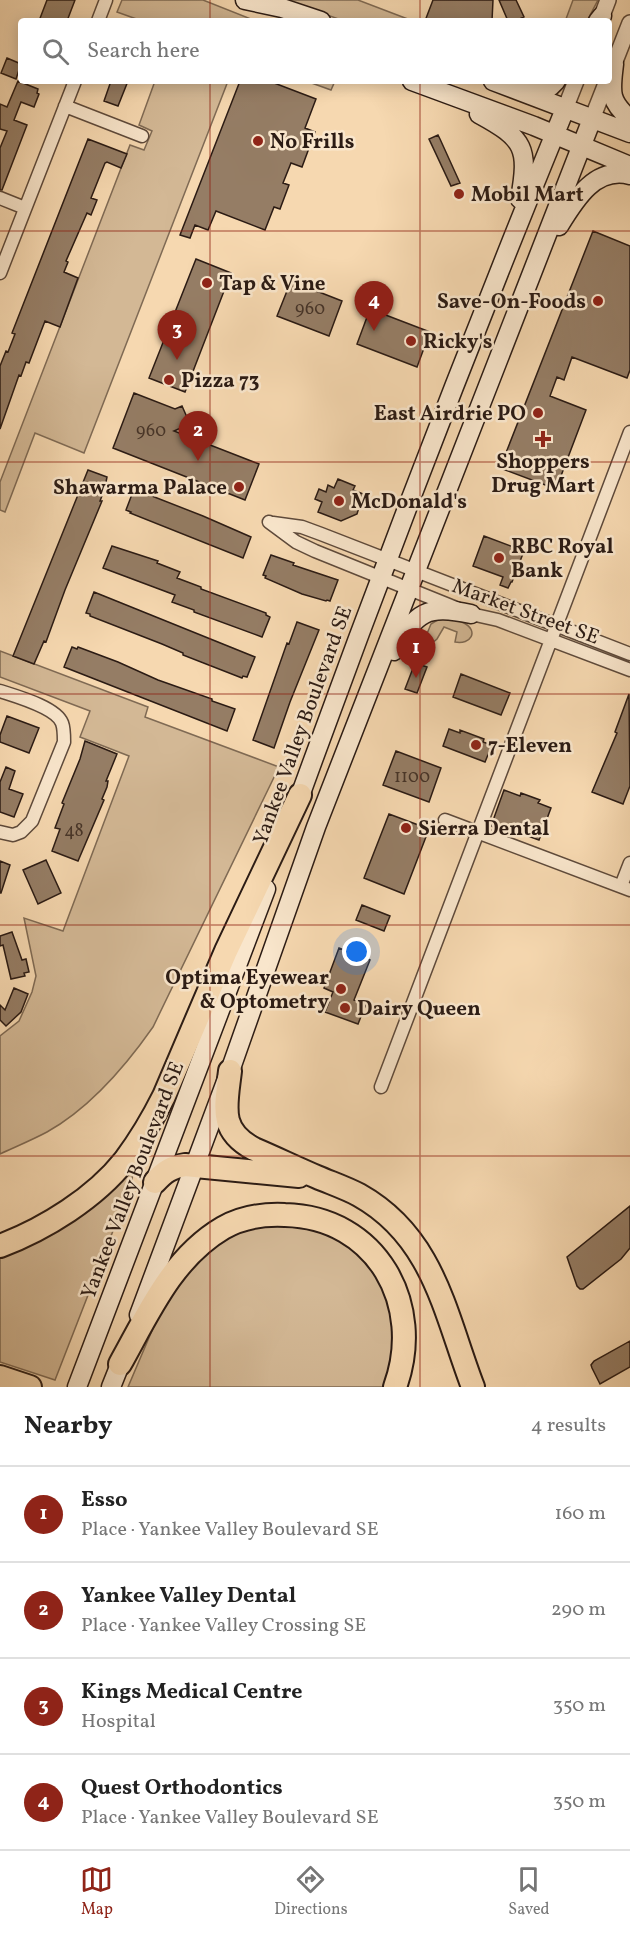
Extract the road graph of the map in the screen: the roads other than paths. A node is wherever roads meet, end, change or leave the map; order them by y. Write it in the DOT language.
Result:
graph roads {
  1 [pos="106,0"];
  2 [pos="237,0"];
  3 [pos="245,0"];
  4 [pos="99,18"];
  5 [pos="271,18"];
  6 [pos="312,18"];
  7 [pos="630,23"];
  8 [pos="612,69"];
  9 [pos="74,84"];
  10 [pos="420,84"];
  11 [pos="501,84"];
  12 [pos="553,84"];
  13 [pos="575,84"];
  14 [pos="606,84"];
  15 [pos="611,84"];
  16 [pos="523,92"];
  17 [pos="443,93"];
  18 [pos="65,106"];
  19 [pos="565,108"];
  20 [pos="592,119"];
  21 [pos="630,119"];
  22 [pos="630,133"];
  23 [pos="554,135"];
  24 [pos="142,136"];
  25 [pos="582,146"];
  26 [pos="630,166"];
  27 [pos="630,175"];
  28 [pos="0,198"];
  29 [pos="25,208"];
  30 [pos="515,230"];
  31 [pos="0,273"];
  32 [pos="531,275"];
  33 [pos="630,432"];
  34 [pos="388,560"];
  35 [pos="416,571"];
  36 [pos="381,578"];
  37 [pos="409,589"];
  38 [pos="471,614"];
  39 [pos="556,625"];
  40 [pos="550,639"];
  41 [pos="630,654"];
  42 [pos="630,670"];
  43 [pos="0,691"];
  44 [pos="362,707"];
  45 [pos="300,795"];
  46 [pos="445,820"];
  47 [pos="0,832"];
  48 [pos="478,832"];
  49 [pos="630,862"];
  50 [pos="626,888"];
  51 [pos="230,1071"];
  52 [pos="381,1087"];
  53 [pos="195,1165"];
  54 [pos="318,1178"];
  55 [pos="155,1182"];
  56 [pos="0,1246"];
  57 [pos="120,1364"];
  58 [pos="77,1387"];
  59 [pos="111,1387"];
  60 [pos="395,1387"];
  61 [pos="473,1387"];
  1 -- 4 [label="street"];
  2 -- 5 [label="main road"];
  3 -- 6 [label="main road"];
  7 -- 8 [label="street"];
  9 -- 18 [label="street"];
  10 -- 17 [label="main road"];
  11 -- 16 [label="main road"];
  12 -- 16 [label="main road"];
  13 -- 19 [label="street, Yankee Valley Boulevard SE"];
  14 -- 20 [label="street"];
  15 -- 21 [label="main road"];
  16 -- 19 [label="main road"];
  17 -- 23 [label="main road"];
  17 -- 30 [label="main road"];
  18 -- 24 [label="street"];
  18 -- 29 [label="street"];
  19 -- 20 [label="main road"];
  19 -- 23 [label="main road, Yankee Valley Boulevard SE"];
  20 -- 22 [label="main road"];
  20 -- 25 [label="main road"];
  23 -- 25 [label="main road"];
  23 -- 30 [label="main road, Yankee Valley Boulevard SE"];
  25 -- 26 [label="main road"];
  25 -- 32 [label="main road"];
  27 -- 32 [label="main road"];
  28 -- 29 [label="street"];
  29 -- 31 [label="street"];
  30 -- 34 [label="main road, Yankee Valley Boulevard SE"];
  32 -- 35 [label="main road"];
  33 -- 39 [label="street"];
  34 -- 35 [label="street, Market Street SE"];
  34 -- 36 [label="main road, Yankee Valley Boulevard SE"];
  34 -- 36 [label="street, Market Street SE"];
  35 -- 37 [label="main road"];
  35 -- 39 [label="street, Market Street SE"];
  36 -- 37 [label="street, Market Street SE"];
  36 -- 45 [label="main road, Yankee Valley Boulevard SE"];
  37 -- 38 [label="street, Market Street SE"];
  37 -- 44 [label="main road"];
  38 -- 40 [label="street, Market Street SE"];
  38 -- 44 [label="main road"];
  39 -- 40 [label="street"];
  39 -- 41 [label="street, Market Street SE"];
  40 -- 42 [label="street, Market Street SE"];
  40 -- 48 [label="street"];
  43 -- 47 [label="street"];
  44 -- 51 [label="main road"];
  45 -- 55 [label="main road, Yankee Valley Boulevard SE"];
  45 -- 56 [label="highway"];
  46 -- 48 [label="street"];
  48 -- 50 [label="street"];
  48 -- 52 [label="street"];
  49 -- 50 [label="street"];
  51 -- 53 [label="main road"];
  51 -- 54 [label="highway"];
  53 -- 54 [label="highway"];
  53 -- 55 [label="highway"];
  53 -- 57 [label="main road"];
  54 -- 61 [label="highway"];
  55 -- 58 [label="main road, Yankee Valley Boulevard SE"];
  57 -- 59 [label="main road"];
  57 -- 60 [label="highway"];
}
